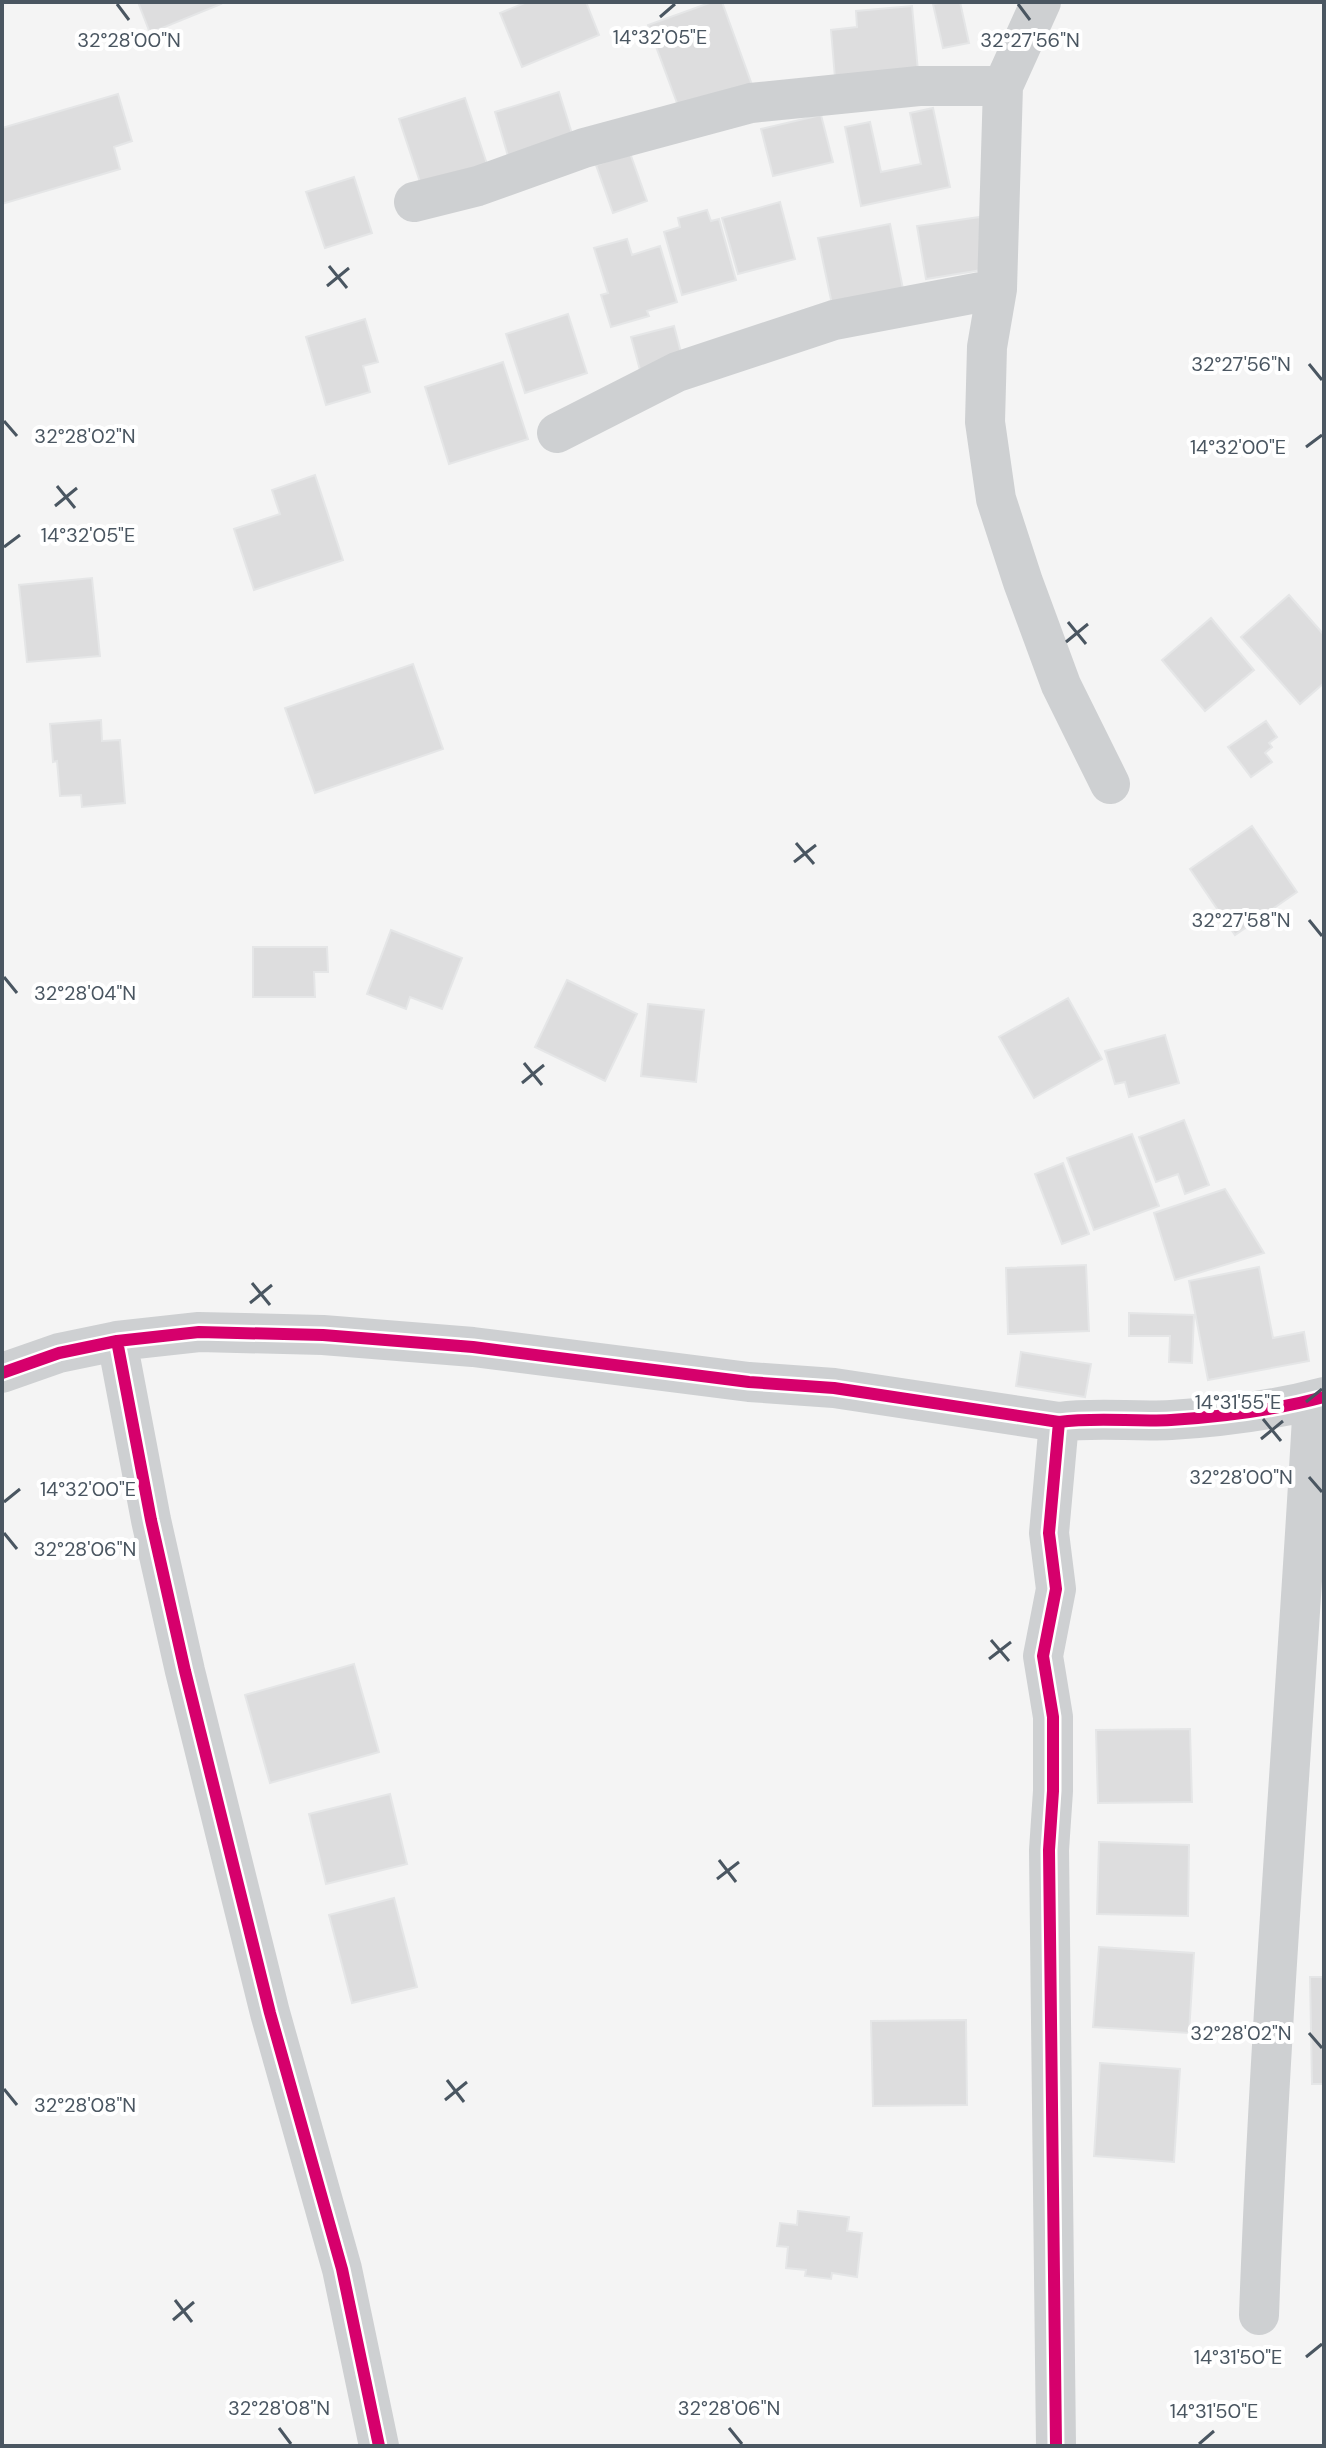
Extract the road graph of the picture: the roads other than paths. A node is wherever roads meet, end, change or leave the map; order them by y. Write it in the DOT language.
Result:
graph roads {
  1 [pos="1041,2"];
  2 [pos="1003,86"];
  3 [pos="414,202"];
  4 [pos="997,289"];
  5 [pos="557,433"];
  6 [pos="1110,784"];
  7 [pos="117,1341"];
  8 [pos="2,1373"];
  9 [pos="1319,1398"];
  10 [pos="1059,1422"];
  11 [pos="1259,2315"];
  12 [pos="379,2446"];
  13 [pos="1056,2446"];
  1 -- 2 [label="street"];
  2 -- 3 [label="street"];
  2 -- 4 [label="street"];
  4 -- 5 [label="street"];
  4 -- 6 [label="street"];
  7 -- 8 [label="street"];
  7 -- 10 [label="street"];
  7 -- 12 [label="street"];
  9 -- 10 [label="street"];
  9 -- 11 [label="street"];
  10 -- 13 [label="street"];
}
